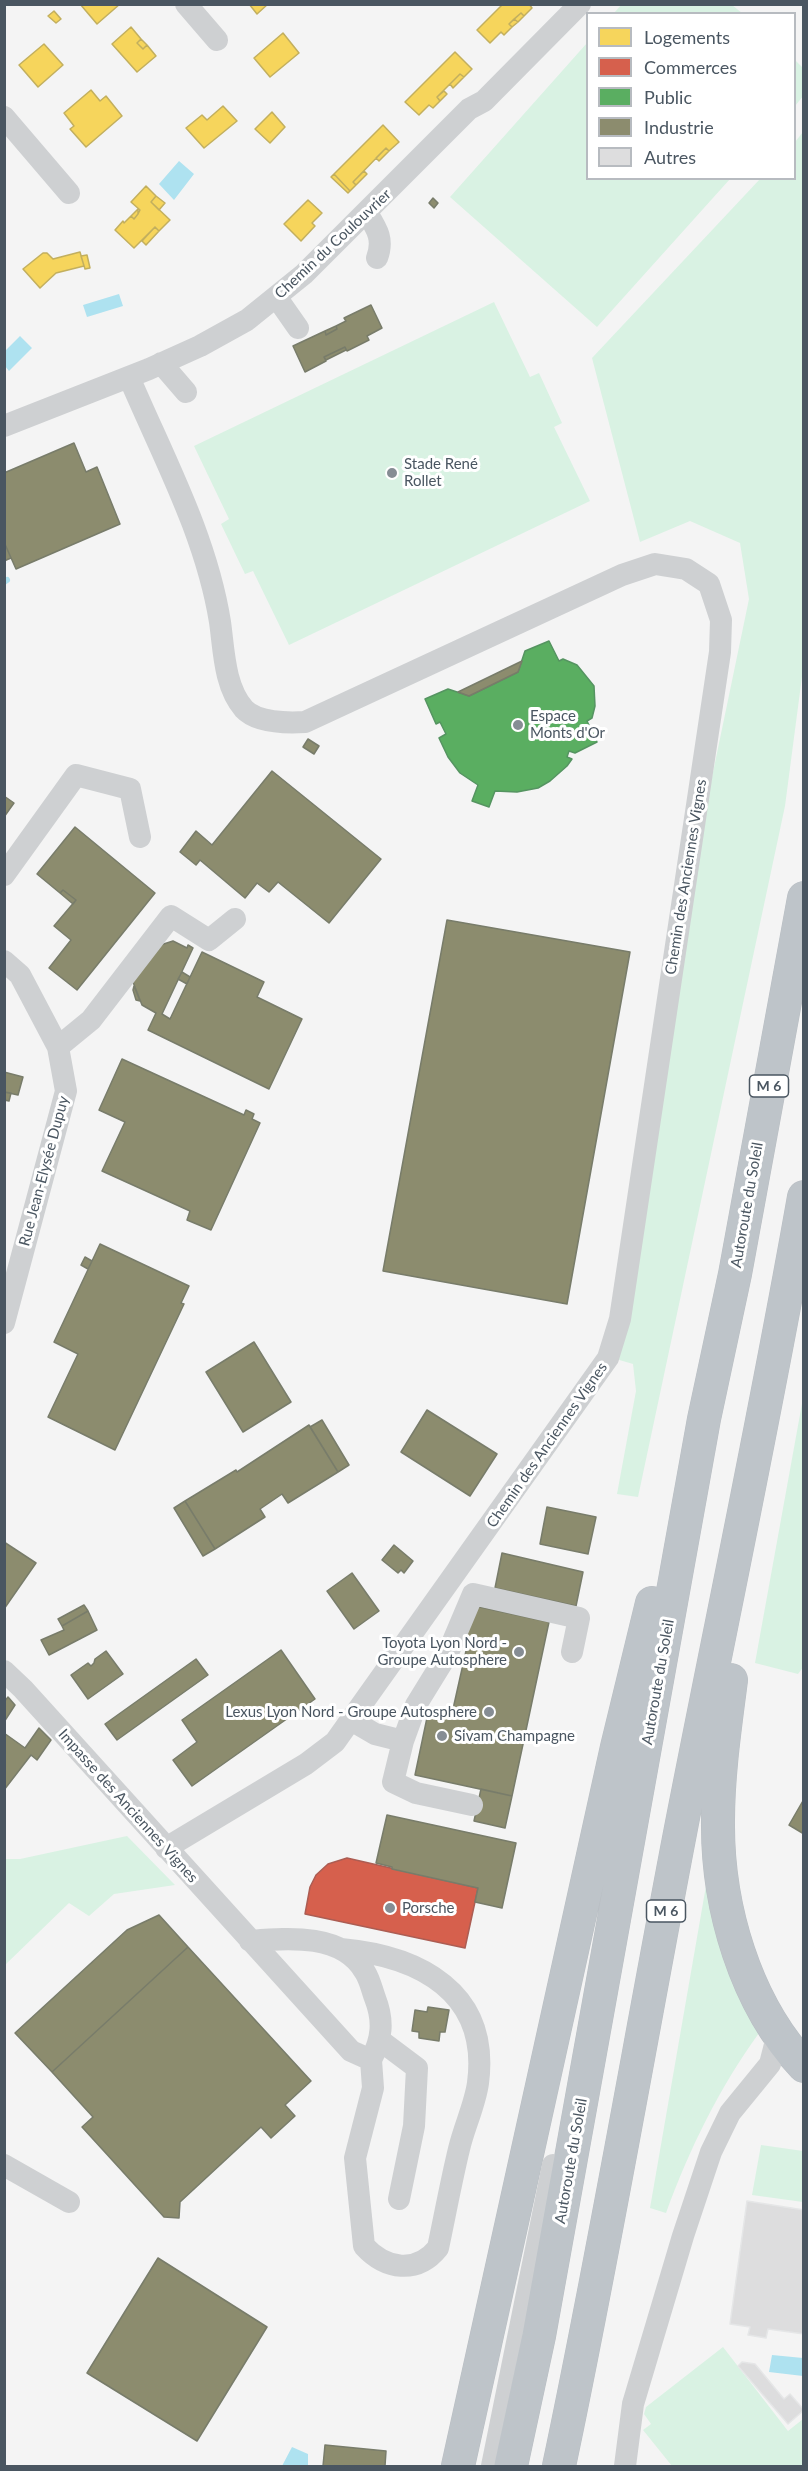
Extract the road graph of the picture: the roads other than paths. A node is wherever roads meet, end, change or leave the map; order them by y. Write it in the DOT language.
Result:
graph roads {
  1 [pos="186,4"];
  2 [pos="580,4"];
  3 [pos="217,40"];
  4 [pos="4,117"];
  5 [pos="69,193"];
  6 [pos="367,213"];
  7 [pos="377,258"];
  8 [pos="277,298"];
  9 [pos="298,328"];
  10 [pos="161,363"];
  11 [pos="129,377"];
  12 [pos="186,392"];
  13 [pos="4,426"];
  14 [pos="140,837"];
  15 [pos="4,875"];
  16 [pos="804,898"];
  17 [pos="235,919"];
  18 [pos="4,961"];
  19 [pos="58,1047"];
  20 [pos="804,1197"];
  21 [pos="4,1323"];
  22 [pos="776,1356"];
  23 [pos="704,1419"];
  24 [pos="449,1583"];
  25 [pos="473,1594"];
  26 [pos="646,1622"];
  27 [pos="572,1652"];
  28 [pos="4,1671"];
  29 [pos="351,1720"];
  30 [pos="403,1741"];
  31 [pos="472,1805"];
  32 [pos="166,1848"];
  33 [pos="250,1941"];
  34 [pos="341,1949"];
  35 [pos="778,2033"];
  36 [pos="376,2051"];
  37 [pos="804,2066"];
  38 [pos="4,2164"];
  39 [pos="399,2199"];
  40 [pos="69,2202"];
  41 [pos="458,2466"];
  42 [pos="492,2466"];
  43 [pos="512,2466"];
  44 [pos="559,2466"];
  45 [pos="625,2466"];
  1 -- 3 [label="street"];
  2 -- 6 [label="street, Chemin du Coulouvrier"];
  4 -- 5 [label="street"];
  6 -- 7 [label="street"];
  6 -- 8 [label="street, Chemin du Coulouvrier"];
  8 -- 9 [label="street"];
  8 -- 10 [label="street, Chemin du Coulouvrier"];
  10 -- 11 [label="street, Chemin du Coulouvrier"];
  10 -- 12 [label="street"];
  11 -- 13 [label="street, Chemin du Coulouvrier"];
  11 -- 24 [label="street, Chemin des Anciennes Vignes"];
  14 -- 15 [label="street"];
  16 -- 23 [label="highway, Autoroute du Soleil / M 6"];
  17 -- 19 [label="street"];
  18 -- 19 [label="street, Rue Jean-Elysée Dupuy"];
  19 -- 21 [label="street, Rue Jean-Elysée Dupuy"];
  20 -- 22 [label="highway, M 6"];
  22 -- 35 [label="highway"];
  22 -- 44 [label="highway, M 6"];
  23 -- 26 [label="highway"];
  23 -- 43 [label="highway, Autoroute du Soleil / M 6"];
  24 -- 25 [label="street"];
  24 -- 29 [label="street, Chemin des Anciennes Vignes"];
  25 -- 27 [label="street"];
  25 -- 30 [label="street"];
  26 -- 41 [label="highway"];
  26 -- 42 [label="street"];
  28 -- 32 [label="street, Impasse des Anciennes Vignes"];
  29 -- 30 [label="street"];
  29 -- 32 [label="street, Chemin des Anciennes Vignes"];
  30 -- 31 [label="street"];
  32 -- 33 [label="street, Impasse des Anciennes Vignes"];
  33 -- 34 [label="street"];
  33 -- 36 [label="street, Impasse des Anciennes Vignes"];
  34 -- 36 [label="street"];
  34 -- 36 [label="street"];
  35 -- 37 [label="highway"];
  35 -- 45 [label="street"];
  36 -- 39 [label="street, Impasse des Anciennes Vignes"];
  38 -- 40 [label="street"];
}
